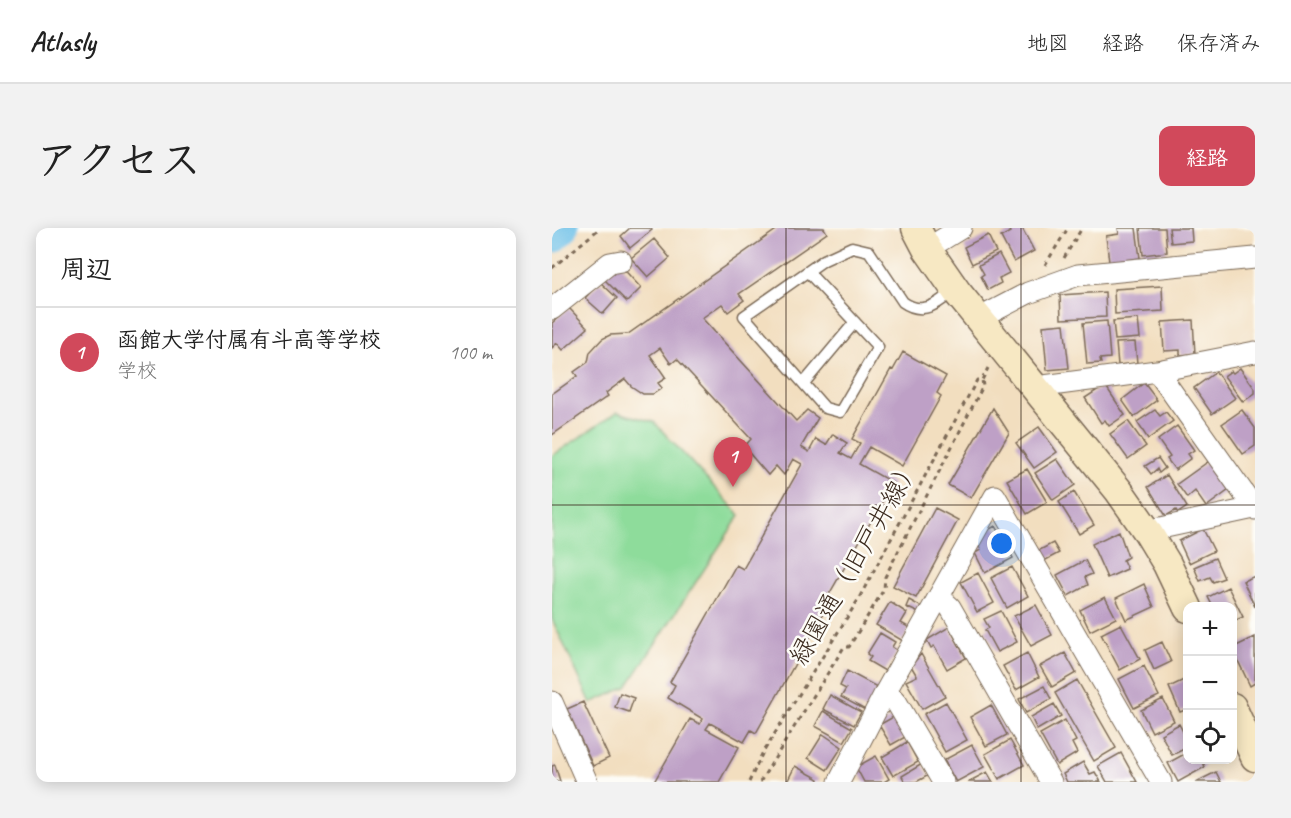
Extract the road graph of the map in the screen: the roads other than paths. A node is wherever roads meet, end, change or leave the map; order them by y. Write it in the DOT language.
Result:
graph roads {
  1 [pos="961,228"];
  2 [pos="921,238"];
  3 [pos="1255,258"];
  4 [pos="621,261"];
  5 [pos="808,272"];
  6 [pos="943,299"];
  7 [pos="552,309"];
  8 [pos="978,319"];
  9 [pos="855,322"];
  10 [pos="1255,352"];
  11 [pos="1157,372"];
  12 [pos="804,383"];
  13 [pos="1036,387"];
  14 [pos="1255,508"];
  15 [pos="1147,531"];
  16 [pos="939,597"];
  17 [pos="1185,602"];
  18 [pos="886,691"];
  19 [pos="552,702"];
  20 [pos="1234,710"];
  21 [pos="1255,757"];
  22 [pos="587,782"];
  23 [pos="839,782"];
  24 [pos="943,782"];
  25 [pos="1051,782"];
  26 [pos="1161,782"];
  1 -- 2 [label="street"];
  2 -- 8 [label="street"];
  3 -- 8 [label="street"];
  4 -- 7 [label="street"];
  5 -- 6 [label="lane"];
  5 -- 9 [label="lane"];
  5 -- 12 [label="lane"];
  8 -- 13 [label="street"];
  9 -- 12 [label="lane"];
  9 -- 12 [label="lane"];
  10 -- 11 [label="street"];
  11 -- 13 [label="street"];
  11 -- 14 [label="street"];
  13 -- 15 [label="street"];
  14 -- 15 [label="street"];
  15 -- 17 [label="street"];
  16 -- 18 [label="street"];
  16 -- 25 [label="street"];
  16 -- 26 [label="street"];
  18 -- 23 [label="street"];
  18 -- 24 [label="street"];
  19 -- 22 [label="street"];
  20 -- 21 [label="street"];
}
